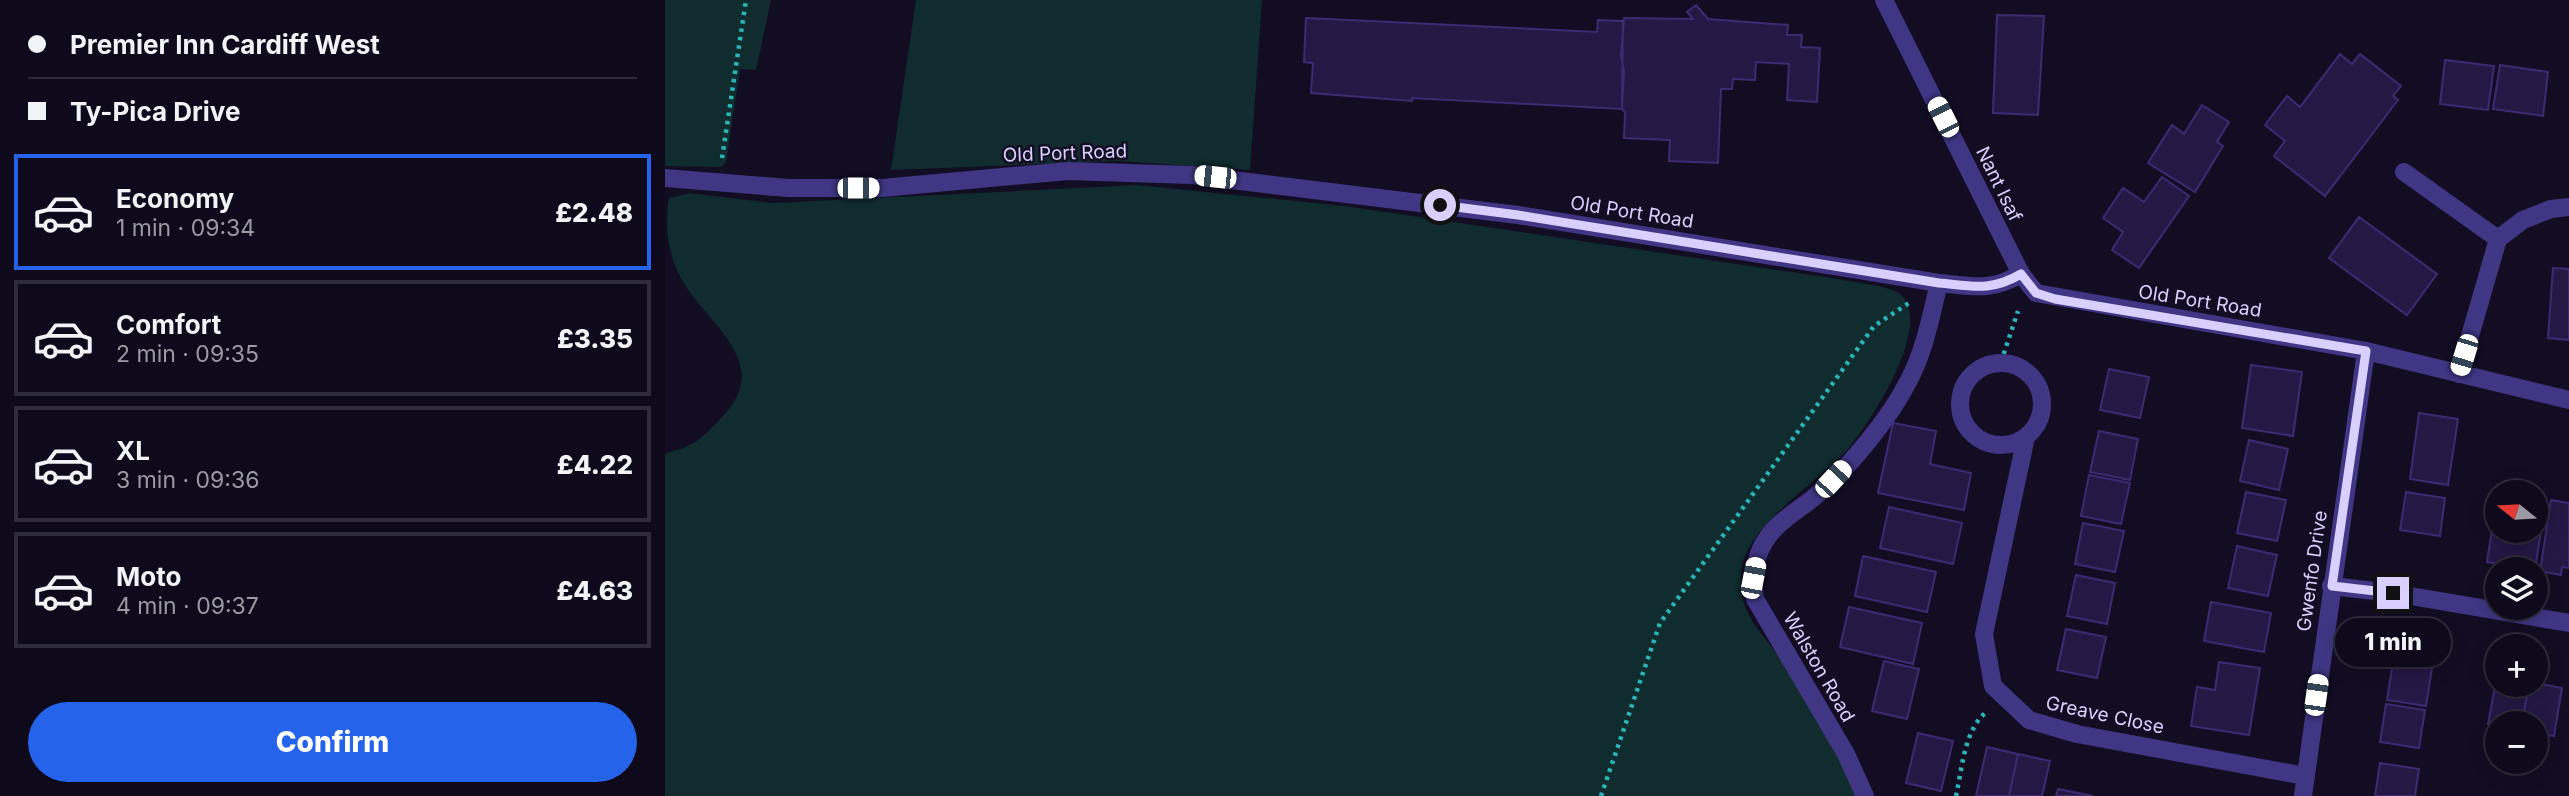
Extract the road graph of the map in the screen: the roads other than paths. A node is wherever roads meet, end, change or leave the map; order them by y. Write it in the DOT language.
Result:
graph roads {
  1 [pos="1884,0"];
  2 [pos="2404,172"];
  3 [pos="665,178"];
  4 [pos="2569,207"];
  5 [pos="2498,239"];
  6 [pos="2021,274"];
  7 [pos="1939,283"];
  8 [pos="2366,351"];
  9 [pos="2459,374"];
  10 [pos="2569,400"];
  11 [pos="2026,437"];
  12 [pos="2332,586"];
  13 [pos="2569,623"];
  14 [pos="2305,776"];
  15 [pos="1865,796"];
  16 [pos="2303,796"];
  1 -- 6 [label="street, Nant Isaf"];
  2 -- 5 [label="street"];
  3 -- 7 [label="street, Old Port Road"];
  4 -- 5 [label="street"];
  5 -- 9 [label="street"];
  6 -- 7 [label="street, Old Port Road"];
  6 -- 8 [label="street, Old Port Road"];
  7 -- 15 [label="street, Walston Road"];
  8 -- 9 [label="street, Old Port Road"];
  8 -- 12 [label="street, Gwenfo Drive"];
  9 -- 10 [label="street, Old Port Road"];
  11 -- 11 [label="street, Greave Close"];
  11 -- 14 [label="street, Greave Close"];
  12 -- 13 [label="street"];
  12 -- 14 [label="street, Gwenfo Drive"];
  14 -- 16 [label="street, Gwenfo Drive"];
}
